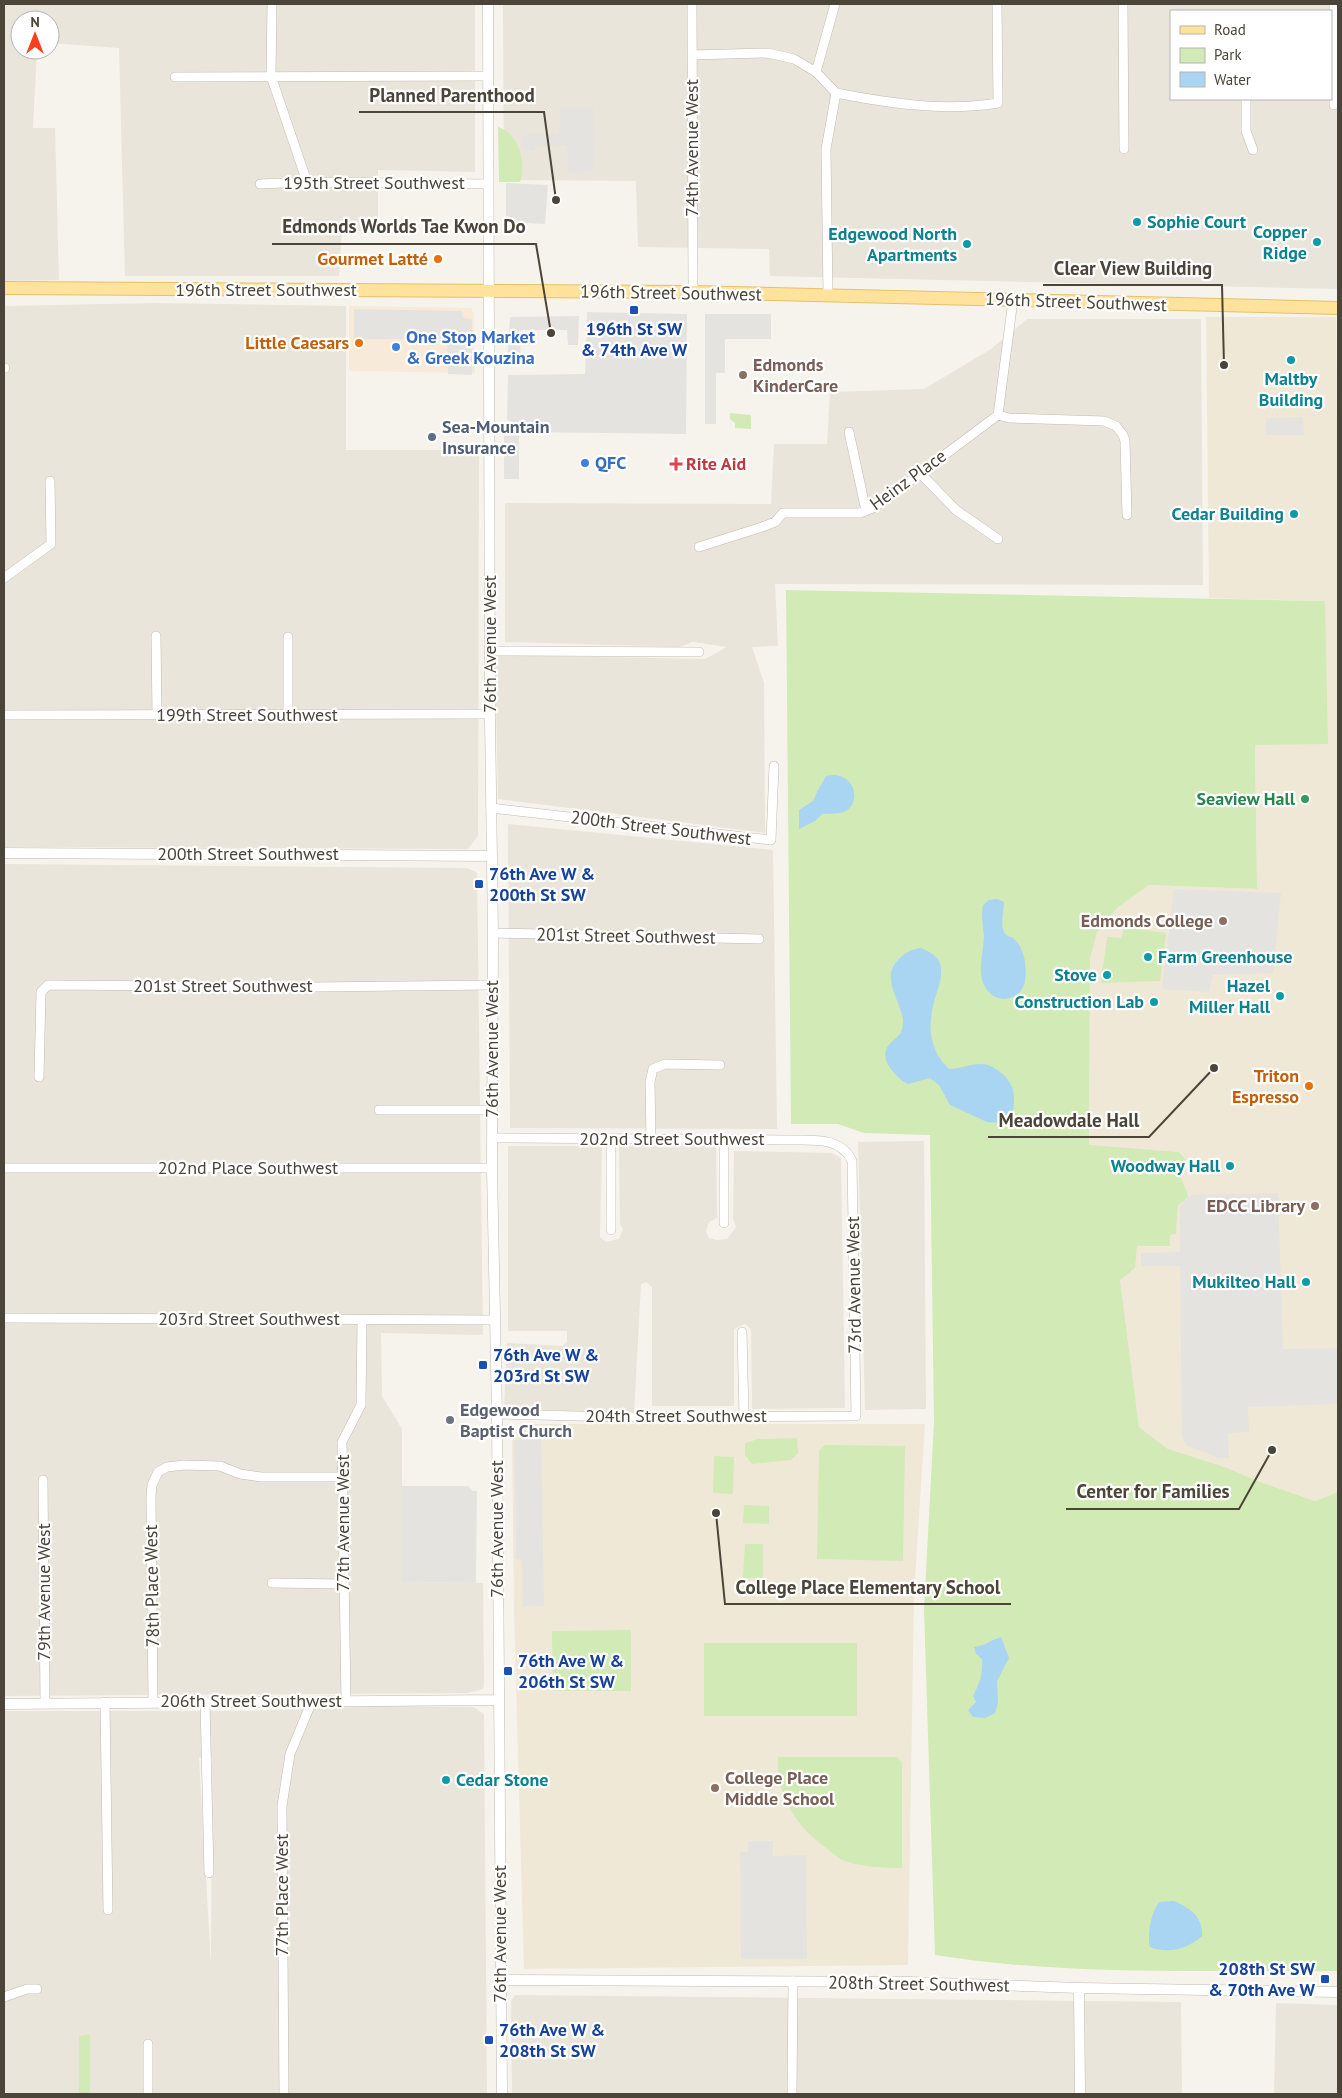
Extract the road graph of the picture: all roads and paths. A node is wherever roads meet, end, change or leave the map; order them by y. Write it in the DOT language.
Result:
graph roads {
  1 [pos="272,4"];
  2 [pos="488,4"];
  3 [pos="692,4"];
  4 [pos="835,4"];
  5 [pos="997,4"];
  6 [pos="1123,4"];
  7 [pos="1334,4"];
  8 [pos="692,55"];
  9 [pos="816,72"];
  10 [pos="1333,74"];
  11 [pos="271,76"];
  12 [pos="488,76"];
  13 [pos="175,77"];
  14 [pos="836,93"];
  15 [pos="1246,100"];
  16 [pos="1334,105"];
  17 [pos="1124,149"];
  18 [pos="1253,150"];
  19 [pos="307,182"];
  20 [pos="260,184"];
  21 [pos="488,184"];
  22 [pos="4,288"];
  23 [pos="489,291"];
  24 [pos="693,292"];
  25 [pos="828,295"];
  26 [pos="1013,300"];
  27 [pos="1338,308"];
  28 [pos="998,414"];
  29 [pos="849,432"];
  30 [pos="920,473"];
  31 [pos="50,481"];
  32 [pos="866,511"];
  33 [pos="1127,514"];
  34 [pos="998,539"];
  35 [pos="699,547"];
  36 [pos="4,578"];
  37 [pos="156,636"];
  38 [pos="288,637"];
  39 [pos="490,651"];
  40 [pos="699,652"];
  41 [pos="288,714"];
  42 [pos="490,714"];
  43 [pos="4,715"];
  44 [pos="157,715"];
  45 [pos="774,766"];
  46 [pos="491,808"];
  47 [pos="4,853"];
  48 [pos="492,856"];
  49 [pos="493,932"];
  50 [pos="759,939"];
  51 [pos="492,986"];
  52 [pos="720,1065"];
  53 [pos="39,1077"];
  54 [pos="379,1110"];
  55 [pos="492,1110"];
  56 [pos="492,1138"];
  57 [pos="611,1139"];
  58 [pos="651,1139"];
  59 [pos="724,1139"];
  60 [pos="848,1154"];
  61 [pos="4,1168"];
  62 [pos="492,1168"];
  63 [pos="724,1224"];
  64 [pos="611,1230"];
  65 [pos="4,1318"];
  66 [pos="362,1320"];
  67 [pos="495,1320"];
  68 [pos="742,1332"];
  69 [pos="496,1414"];
  70 [pos="744,1416"];
  71 [pos="856,1416"];
  72 [pos="343,1477"];
  73 [pos="44,1480"];
  74 [pos="272,1583"];
  75 [pos="343,1584"];
  76 [pos="498,1700"];
  77 [pos="312,1701"];
  78 [pos="346,1701"];
  79 [pos="105,1702"];
  80 [pos="153,1702"];
  81 [pos="205,1702"];
  82 [pos="45,1703"];
  83 [pos="4,1704"];
  84 [pos="209,1873"];
  85 [pos="108,1910"];
  86 [pos="500,1980"];
  87 [pos="793,1981"];
  88 [pos="1079,1988"];
  89 [pos="37,1989"];
  90 [pos="1338,1992"];
  91 [pos="4,1997"];
  92 [pos="148,2044"];
  93 [pos="148,2094"];
  94 [pos="284,2094"];
  95 [pos="502,2094"];
  96 [pos="792,2094"];
  97 [pos="1080,2094"];
  1 -- 11 [label="street"];
  2 -- 12 [label="street, 76th Avenue West"];
  3 -- 8 [label="street, 74th Avenue West"];
  4 -- 9 [label="street"];
  5 -- 14 [label="street"];
  6 -- 17 [label="street"];
  7 -- 10 [label="street"];
  8 -- 9 [label="street"];
  8 -- 24 [label="street, 74th Avenue West"];
  9 -- 14 [label="street"];
  10 -- 16 [label="street"];
  11 -- 12 [label="street"];
  11 -- 13 [label="street"];
  11 -- 19 [label="street"];
  12 -- 21 [label="street, 76th Avenue West"];
  14 -- 25 [label="street"];
  15 -- 18 [label="street"];
  19 -- 20 [label="street, 195th Street Southwest"];
  19 -- 21 [label="street, 195th Street Southwest"];
  21 -- 23 [label="street, 76th Avenue West"];
  22 -- 23 [label="main road, 196th Street Southwest"];
  23 -- 24 [label="main road, 196th Street Southwest"];
  23 -- 39 [label="street, 76th Avenue West"];
  24 -- 25 [label="main road, 196th Street Southwest"];
  25 -- 26 [label="main road, 196th Street Southwest"];
  26 -- 27 [label="main road, 196th Street Southwest"];
  26 -- 28 [label="street"];
  28 -- 30 [label="street, Heinz Place"];
  28 -- 33 [label="street"];
  29 -- 32 [label="street"];
  30 -- 32 [label="street, Heinz Place"];
  30 -- 34 [label="street"];
  31 -- 36 [label="street"];
  32 -- 35 [label="street, Heinz Place"];
  37 -- 44 [label="street"];
  38 -- 41 [label="street"];
  39 -- 40 [label="street"];
  39 -- 42 [label="street, 76th Avenue West"];
  41 -- 42 [label="street, 199th Street Southwest"];
  41 -- 44 [label="street, 199th Street Southwest"];
  42 -- 46 [label="street, 76th Avenue West"];
  43 -- 44 [label="street, 199th Street Southwest"];
  45 -- 46 [label="street, 200th Street Southwest"];
  46 -- 48 [label="street, 76th Avenue West"];
  47 -- 48 [label="street, 200th Street Southwest"];
  48 -- 49 [label="street, 76th Avenue West"];
  49 -- 50 [label="street, 201st Street Southwest"];
  49 -- 51 [label="street, 76th Avenue West"];
  51 -- 53 [label="street, 201st Street Southwest"];
  51 -- 55 [label="street, 76th Avenue West"];
  52 -- 58 [label="street"];
  54 -- 55 [label="street"];
  55 -- 56 [label="street, 76th Avenue West"];
  56 -- 57 [label="street, 202nd Street Southwest"];
  56 -- 62 [label="street, 76th Avenue West"];
  57 -- 58 [label="street, 202nd Street Southwest"];
  57 -- 64 [label="street"];
  58 -- 59 [label="street, 202nd Street Southwest"];
  59 -- 60 [label="street, 202nd Street Southwest"];
  59 -- 63 [label="street"];
  60 -- 71 [label="street, 73rd Avenue West"];
  61 -- 62 [label="street, 202nd Place Southwest"];
  62 -- 67 [label="street, 76th Avenue West"];
  65 -- 66 [label="street, 203rd Street Southwest"];
  66 -- 67 [label="street, 203rd Street Southwest"];
  66 -- 72 [label="street, 77th Avenue West"];
  67 -- 69 [label="street, 76th Avenue West"];
  68 -- 70 [label="street"];
  69 -- 70 [label="street, 204th Street Southwest"];
  69 -- 76 [label="street, 76th Avenue West"];
  70 -- 71 [label="street, 204th Street Southwest"];
  72 -- 75 [label="street, 77th Avenue West"];
  72 -- 80 [label="street, 78th Place West"];
  73 -- 82 [label="street, 79th Avenue West"];
  74 -- 75 [label="street"];
  75 -- 78 [label="street, 77th Avenue West"];
  76 -- 78 [label="street, 206th Street Southwest"];
  76 -- 86 [label="street, 76th Avenue West"];
  77 -- 78 [label="street, 206th Street Southwest"];
  77 -- 81 [label="street, 206th Street Southwest"];
  77 -- 94 [label="street, 77th Place West"];
  79 -- 80 [label="street, 206th Street Southwest"];
  79 -- 82 [label="street, 206th Street Southwest"];
  79 -- 85 [label="street"];
  80 -- 81 [label="street, 206th Street Southwest"];
  81 -- 84 [label="street"];
  82 -- 83 [label="street, 206th Street Southwest"];
  86 -- 87 [label="street, 208th Street Southwest"];
  86 -- 95 [label="street, 76th Avenue West"];
  87 -- 88 [label="street, 208th Street Southwest"];
  87 -- 96 [label="street"];
  88 -- 90 [label="street, 208th Street Southwest"];
  88 -- 97 [label="street"];
  89 -- 91 [label="street"];
  92 -- 93 [label="street"];
}
